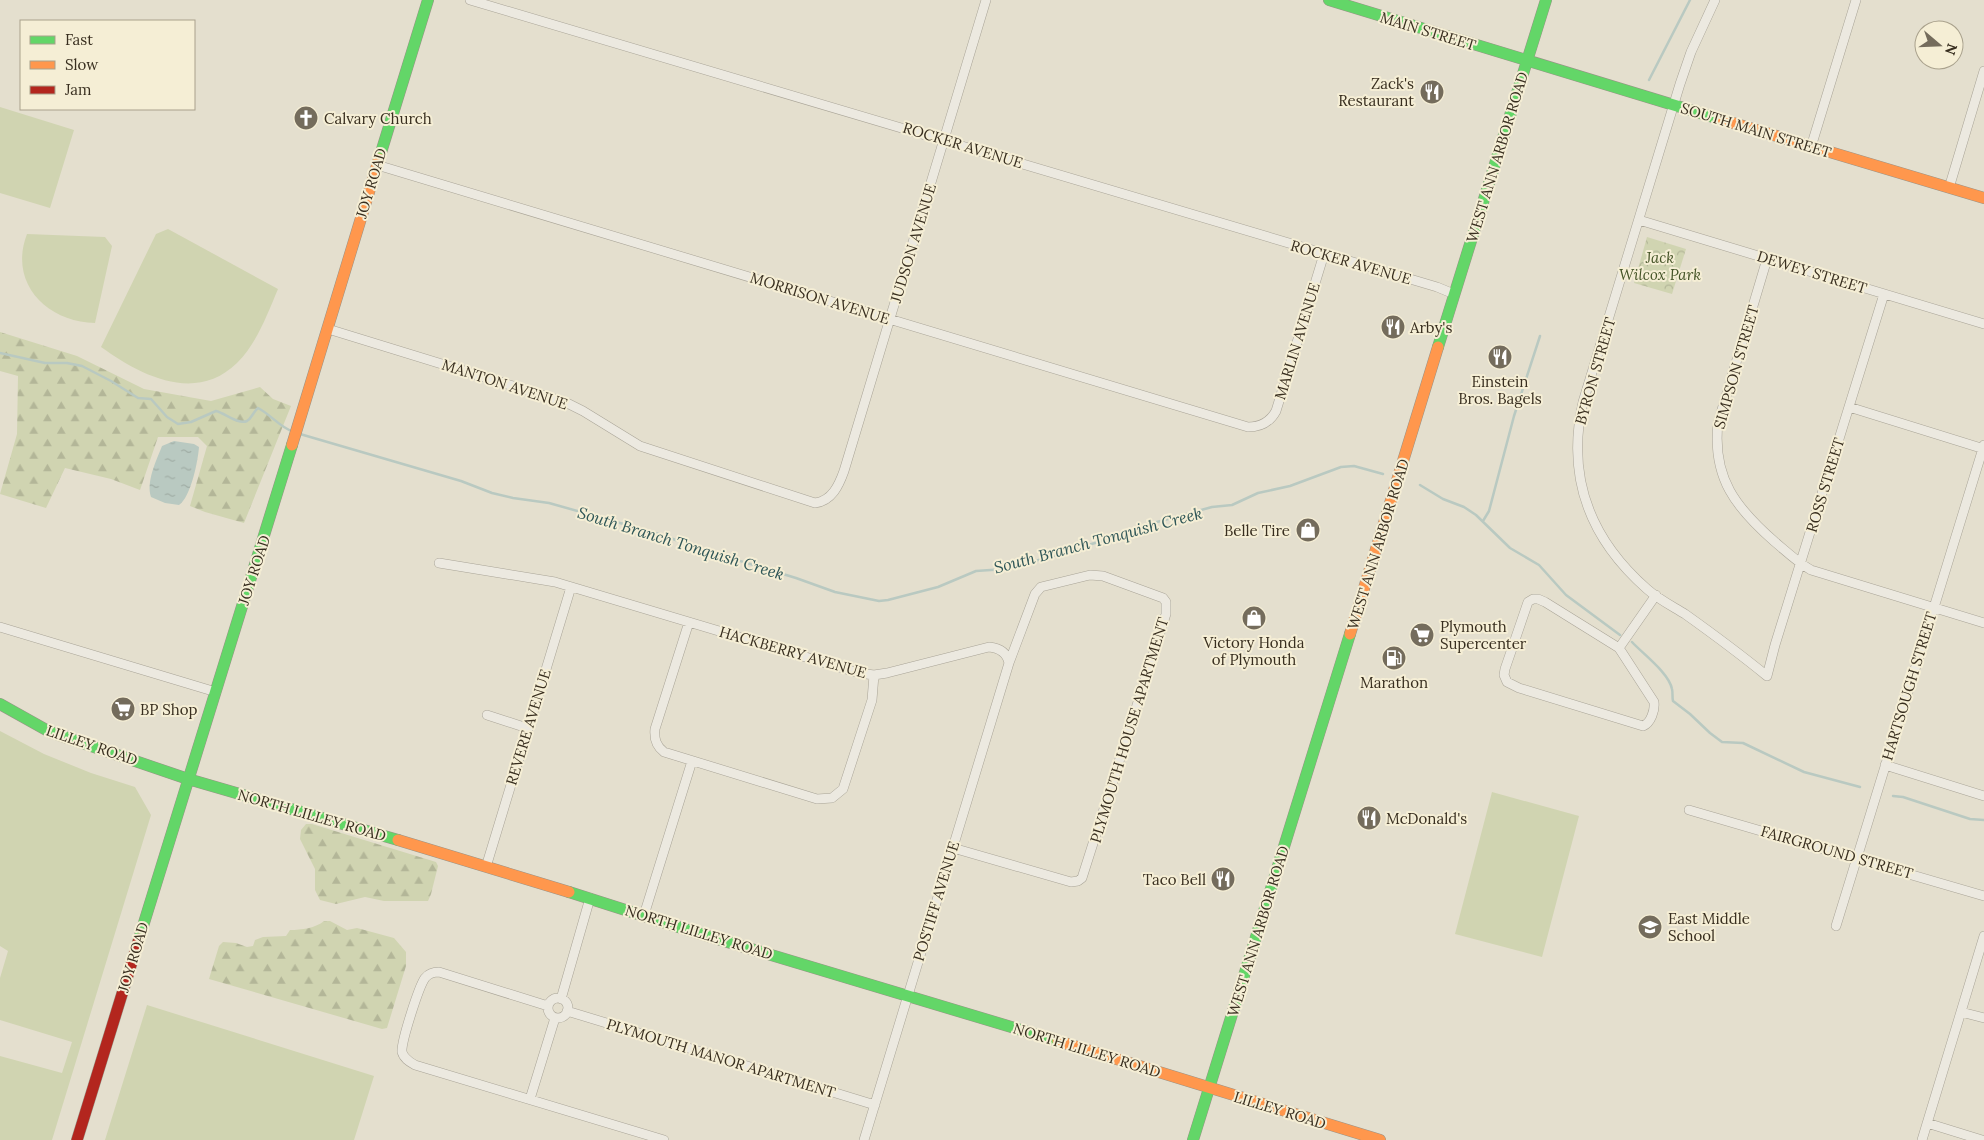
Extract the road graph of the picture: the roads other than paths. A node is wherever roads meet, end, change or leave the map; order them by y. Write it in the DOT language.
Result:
graph roads {
  1 [pos="428,0"];
  2 [pos="470,0"];
  3 [pos="986,0"];
  4 [pos="1330,0"];
  5 [pos="1546,0"];
  6 [pos="1715,0"];
  7 [pos="1856,0"];
  8 [pos="1527,62"];
  9 [pos="1984,70"];
  10 [pos="1674,105"];
  11 [pos="944,140"];
  12 [pos="1811,147"];
  13 [pos="377,165"];
  14 [pos="1949,188"];
  15 [pos="1984,198"];
  16 [pos="1639,220"];
  17 [pos="1324,254"];
  18 [pos="1767,259"];
  19 [pos="1454,294"];
  20 [pos="1884,294"];
  21 [pos="890,319"];
  22 [pos="1984,324"];
  23 [pos="328,329"];
  24 [pos="1849,407"];
  25 [pos="1263,424"];
  26 [pos="1984,448"];
  27 [pos="815,503"];
  28 [pos="439,563"];
  29 [pos="1800,564"];
  30 [pos="571,587"];
  31 [pos="1656,595"];
  32 [pos="1934,607"];
  33 [pos="689,622"];
  34 [pos="1984,622"];
  35 [pos="0,626"];
  36 [pos="1620,648"];
  37 [pos="1009,663"];
  38 [pos="874,675"];
  39 [pos="1767,676"];
  40 [pos="216,692"];
  41 [pos="0,704"];
  42 [pos="487,715"];
  43 [pos="527,728"];
  44 [pos="692,761"];
  45 [pos="1885,765"];
  46 [pos="188,779"];
  47 [pos="1984,796"];
  48 [pos="1689,810"];
  49 [pos="953,848"];
  50 [pos="1856,857"];
  51 [pos="486,867"];
  52 [pos="1984,896"];
  53 [pos="590,898"];
  54 [pos="644,915"];
  55 [pos="1836,926"];
  56 [pos="1984,936"];
  57 [pos="907,995"];
  58 [pos="561,999"];
  59 [pos="548,1006"];
  60 [pos="567,1011"];
  61 [pos="1961,1012"];
  62 [pos="555,1018"];
  63 [pos="1984,1018"];
  64 [pos="1210,1088"];
  65 [pos="530,1099"];
  66 [pos="875,1105"];
  67 [pos="1927,1124"];
  68 [pos="77,1140"];
  69 [pos="664,1140"];
  70 [pos="864,1140"];
  71 [pos="1193,1140"];
  72 [pos="1380,1140"];
  73 [pos="1922,1140"];
  74 [pos="1982,1140"];
  1 -- 13 [label="street, JOY ROAD"];
  2 -- 11 [label="street, ROCKER AVENUE"];
  3 -- 11 [label="street, JUDSON AVENUE"];
  4 -- 8 [label="street, MAIN STREET"];
  5 -- 8 [label="street, WEST ANN ARBOR ROAD"];
  6 -- 10 [label="street, BYRON STREET"];
  7 -- 12 [label="street"];
  8 -- 10 [label="street, SOUTH MAIN STREET"];
  8 -- 19 [label="street, WEST ANN ARBOR ROAD"];
  9 -- 14 [label="street"];
  10 -- 12 [label="street, SOUTH MAIN STREET"];
  10 -- 16 [label="street, BYRON STREET"];
  11 -- 17 [label="street, ROCKER AVENUE"];
  11 -- 21 [label="street, JUDSON AVENUE"];
  12 -- 14 [label="street, SOUTH MAIN STREET"];
  13 -- 21 [label="street, MORRISON AVENUE"];
  13 -- 23 [label="street, JOY ROAD"];
  14 -- 15 [label="street, SOUTH MAIN STREET"];
  16 -- 18 [label="street, DEWEY STREET"];
  16 -- 31 [label="street, BYRON STREET"];
  17 -- 19 [label="street, ROCKER AVENUE"];
  17 -- 25 [label="street, MARLIN AVENUE"];
  18 -- 20 [label="street, DEWEY STREET"];
  18 -- 29 [label="street, SIMPSON STREET"];
  19 -- 64 [label="street, WEST ANN ARBOR ROAD"];
  20 -- 22 [label="street, DEWEY STREET"];
  20 -- 24 [label="street, ROSS STREET"];
  21 -- 25 [label="street, MORRISON AVENUE"];
  21 -- 27 [label="street, JUDSON AVENUE"];
  23 -- 27 [label="street, MANTON AVENUE"];
  23 -- 40 [label="street, JOY ROAD"];
  24 -- 26 [label="street"];
  24 -- 29 [label="street, ROSS STREET"];
  26 -- 32 [label="street, HARTSOUGH STREET"];
  28 -- 30 [label="street, HACKBERRY AVENUE"];
  29 -- 32 [label="street, SIMPSON STREET"];
  29 -- 39 [label="street, ROSS STREET"];
  30 -- 33 [label="street, HACKBERRY AVENUE"];
  30 -- 43 [label="street, REVERE AVENUE"];
  31 -- 36 [label="street"];
  31 -- 39 [label="street, BYRON STREET"];
  32 -- 34 [label="street, SIMPSON STREET"];
  32 -- 45 [label="street, HARTSOUGH STREET"];
  33 -- 38 [label="street, HACKBERRY AVENUE"];
  33 -- 44 [label="street"];
  35 -- 40 [label="street"];
  36 -- 36 [label="street"];
  37 -- 38 [label="street, HACKBERRY AVENUE"];
  37 -- 49 [label="street, POSTIFF AVENUE"];
  37 -- 49 [label="street, PLYMOUTH HOUSE APARTMENT"];
  38 -- 44 [label="street"];
  40 -- 46 [label="street, JOY ROAD"];
  41 -- 46 [label="street, LILLEY ROAD"];
  42 -- 43 [label="street"];
  43 -- 51 [label="street, REVERE AVENUE"];
  44 -- 54 [label="street"];
  45 -- 47 [label="street"];
  45 -- 50 [label="street, HARTSOUGH STREET"];
  46 -- 51 [label="street, NORTH LILLEY ROAD"];
  46 -- 68 [label="street, JOY ROAD"];
  48 -- 50 [label="street, FAIRGROUND STREET"];
  49 -- 57 [label="street, POSTIFF AVENUE"];
  50 -- 52 [label="street, FAIRGROUND STREET"];
  50 -- 55 [label="street, HARTSOUGH STREET"];
  51 -- 53 [label="street, NORTH LILLEY ROAD"];
  53 -- 54 [label="street, NORTH LILLEY ROAD"];
  53 -- 58 [label="street"];
  54 -- 57 [label="street, NORTH LILLEY ROAD"];
  56 -- 61 [label="street"];
  57 -- 64 [label="street, NORTH LILLEY ROAD"];
  57 -- 66 [label="street, POSTIFF AVENUE"];
  58 -- 59 [label="street"];
  58 -- 60 [label="street"];
  59 -- 62 [label="street"];
  59 -- 65 [label="street"];
  60 -- 62 [label="street"];
  60 -- 66 [label="street, PLYMOUTH MANOR APARTMENT"];
  61 -- 63 [label="street"];
  61 -- 67 [label="street"];
  62 -- 65 [label="street"];
  64 -- 71 [label="street, WEST ANN ARBOR ROAD"];
  64 -- 72 [label="street, LILLEY ROAD"];
  65 -- 69 [label="street"];
  66 -- 70 [label="street, POSTIFF AVENUE"];
  67 -- 73 [label="street"];
  67 -- 74 [label="street"];
}
